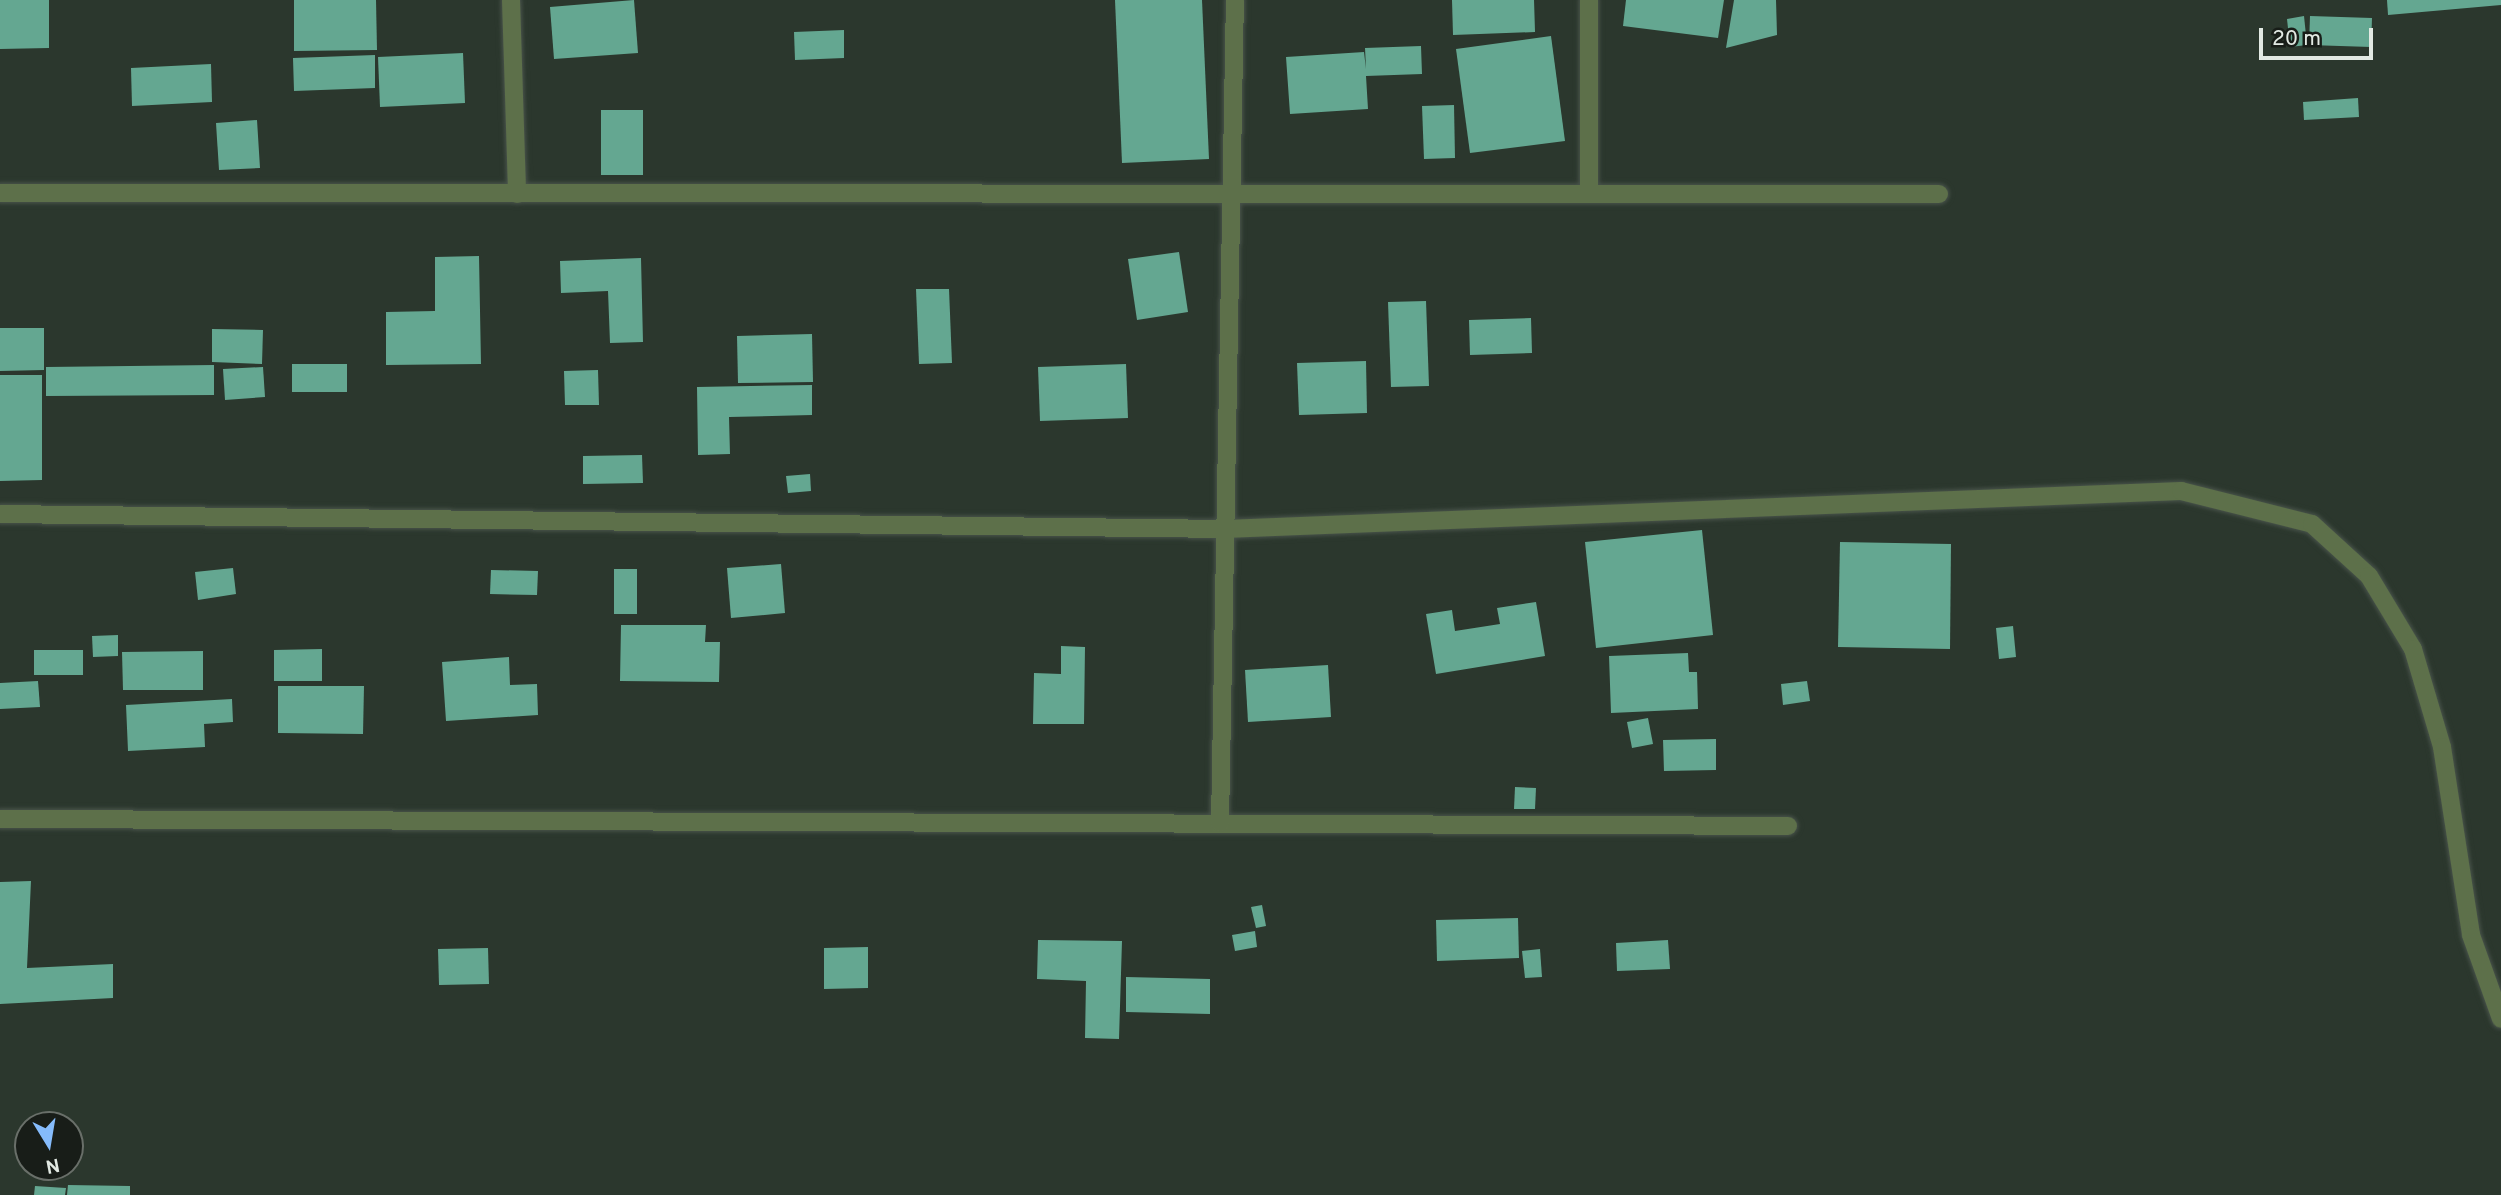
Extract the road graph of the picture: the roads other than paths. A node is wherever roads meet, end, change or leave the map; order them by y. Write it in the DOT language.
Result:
graph roads {
  1 [pos="511,0"];
  2 [pos="1236,0"];
  3 [pos="1589,0"];
  4 [pos="0,193"];
  5 [pos="517,194"];
  6 [pos="1232,194"];
  7 [pos="1590,194"];
  8 [pos="1939,194"];
  9 [pos="0,514"];
  10 [pos="1225,529"];
  11 [pos="0,819"];
  12 [pos="1220,823"];
  13 [pos="1788,826"];
  14 [pos="2501,1019"];
  1 -- 5 [label="street"];
  2 -- 6 [label="street"];
  3 -- 7 [label="street"];
  4 -- 5 [label="street"];
  5 -- 6 [label="street"];
  6 -- 7 [label="street"];
  6 -- 10 [label="street"];
  7 -- 8 [label="street"];
  9 -- 10 [label="street"];
  10 -- 12 [label="street"];
  10 -- 14 [label="street"];
  11 -- 12 [label="street"];
  12 -- 13 [label="street"];
}
